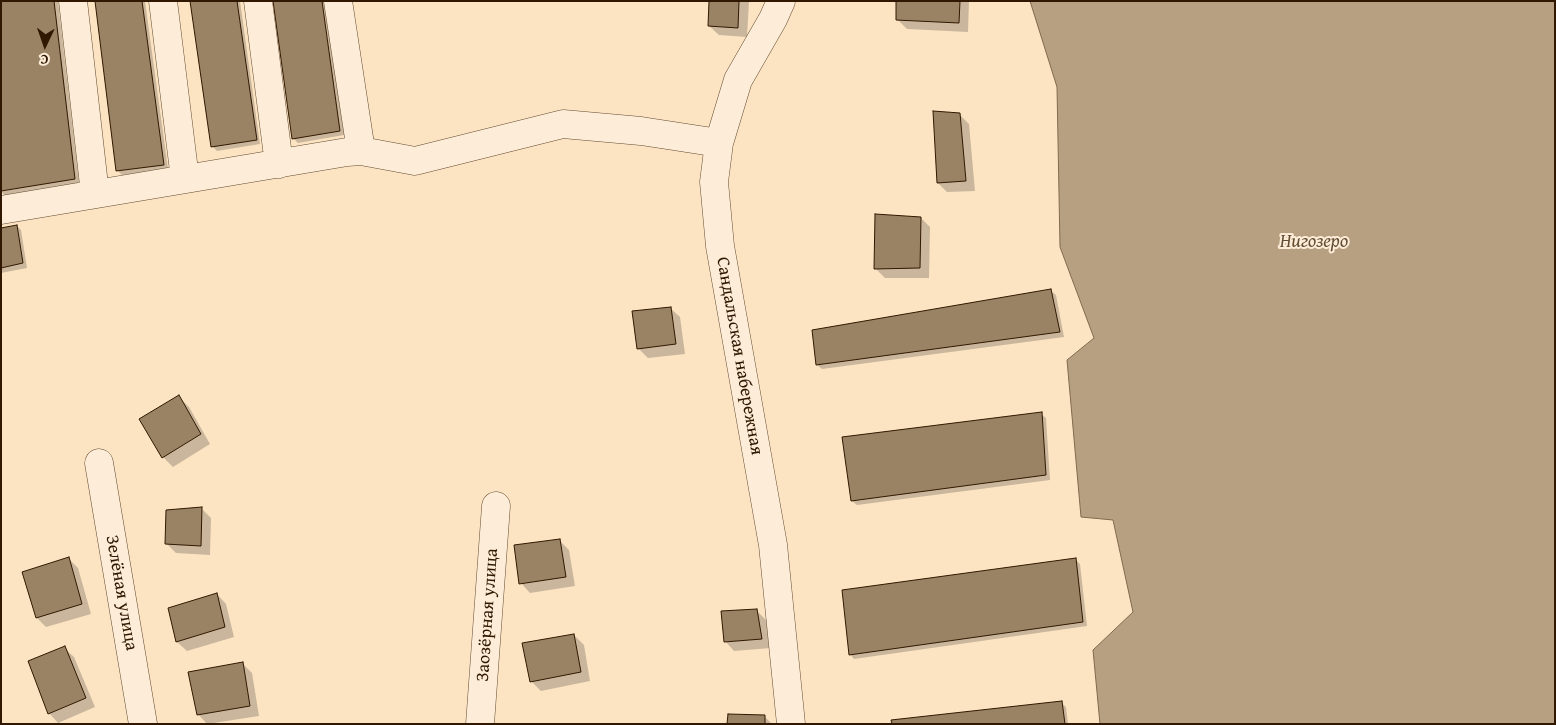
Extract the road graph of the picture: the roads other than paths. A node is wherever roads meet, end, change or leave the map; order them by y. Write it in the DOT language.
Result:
graph roads {
  1 [pos="73,1"];
  2 [pos="163,1"];
  3 [pos="258,1"];
  4 [pos="338,1"];
  5 [pos="780,1"];
  6 [pos="719,143"];
  7 [pos="361,151"];
  8 [pos="278,164"];
  9 [pos="185,179"];
  10 [pos="95,194"];
  11 [pos="1,210"];
  12 [pos="99,463"];
  13 [pos="496,506"];
  14 [pos="143,724"];
  15 [pos="480,724"];
  16 [pos="791,724"];
  1 -- 10 [label="street"];
  2 -- 9 [label="street"];
  3 -- 8 [label="street"];
  4 -- 7 [label="street"];
  5 -- 6 [label="street, Сандальская набережная"];
  6 -- 7 [label="street"];
  6 -- 16 [label="street, Сандальская набережная"];
  7 -- 8 [label="street"];
  8 -- 9 [label="street"];
  9 -- 10 [label="street"];
  10 -- 11 [label="street"];
  12 -- 14 [label="street, Зелёная улица"];
  13 -- 15 [label="street, Заозёрная улица"];
}
